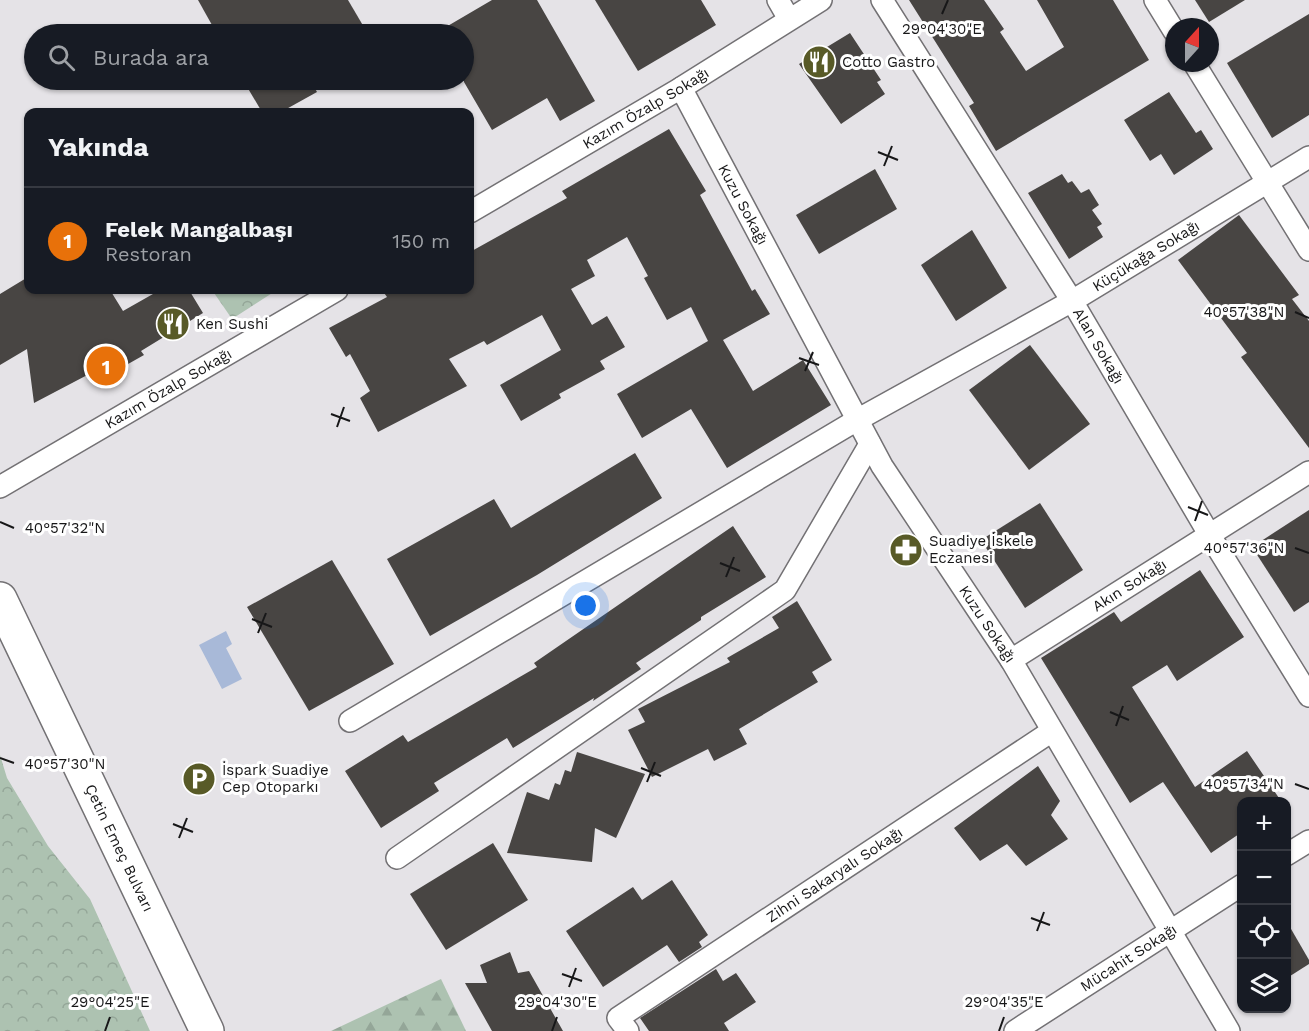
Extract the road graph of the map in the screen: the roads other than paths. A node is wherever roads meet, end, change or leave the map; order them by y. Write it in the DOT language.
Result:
graph roads {
  1 [pos="778,0"];
  2 [pos="821,0"];
  3 [pos="882,0"];
  4 [pos="1155,0"];
  5 [pos="1166,18"];
  6 [pos="789,19"];
  7 [pos="1199,72"];
  8 [pos="681,88"];
  9 [pos="1309,157"];
  10 [pos="1267,183"];
  11 [pos="474,210"];
  12 [pos="1309,250"];
  13 [pos="330,294"];
  14 [pos="1072,301"];
  15 [pos="857,420"];
  16 [pos="870,444"];
  17 [pos="1309,472"];
  18 [pos="0,487"];
  19 [pos="1209,534"];
  20 [pos="0,599"];
  21 [pos="1011,660"];
  22 [pos="1309,696"];
  23 [pos="350,721"];
  24 [pos="1052,731"];
  25 [pos="1309,841"];
  26 [pos="1291,852"];
  27 [pos="397,858"];
  28 [pos="1237,888"];
  29 [pos="1169,932"];
  30 [pos="623,1024"];
  31 [pos="207,1031"];
  32 [pos="1015,1031"];
  33 [pos="1228,1031"];
  1 -- 6 [label="street"];
  2 -- 6 [label="street, Kazım Özalp Sokağı"];
  3 -- 14 [label="street, Alan Sokağı"];
  4 -- 5 [label="street"];
  6 -- 8 [label="street, Kazım Özalp Sokağı"];
  7 -- 10 [label="street"];
  8 -- 11 [label="street, Kazım Özalp Sokağı"];
  8 -- 15 [label="street, Kuzu Sokağı"];
  9 -- 10 [label="street, Küçükağa Sokağı"];
  10 -- 12 [label="street"];
  10 -- 14 [label="street, Küçükağa Sokağı"];
  13 -- 18 [label="street, Kazım Özalp Sokağı"];
  14 -- 15 [label="street, Küçükağa Sokağı"];
  14 -- 19 [label="street, Alan Sokağı"];
  15 -- 16 [label="street, Kuzu Sokağı"];
  15 -- 23 [label="street, Küçükağa Sokağı"];
  16 -- 21 [label="street, Kuzu Sokağı"];
  16 -- 27 [label="street"];
  17 -- 19 [label="street, Akın Sokağı"];
  19 -- 21 [label="street, Akın Sokağı"];
  19 -- 22 [label="street, Alan Sokağı"];
  20 -- 31 [label="main road, Çetin Emeç Bulvarı"];
  21 -- 24 [label="street, Kuzu Sokağı"];
  24 -- 29 [label="street, Kuzu Sokağı"];
  24 -- 30 [label="street, Zihni Sakaryalı Sokağı"];
  25 -- 26 [label="street"];
  28 -- 29 [label="street, Mücahit Sokağı"];
  29 -- 32 [label="street, Mücahit Sokağı"];
  29 -- 33 [label="street, Kuzu Sokağı"];
}
